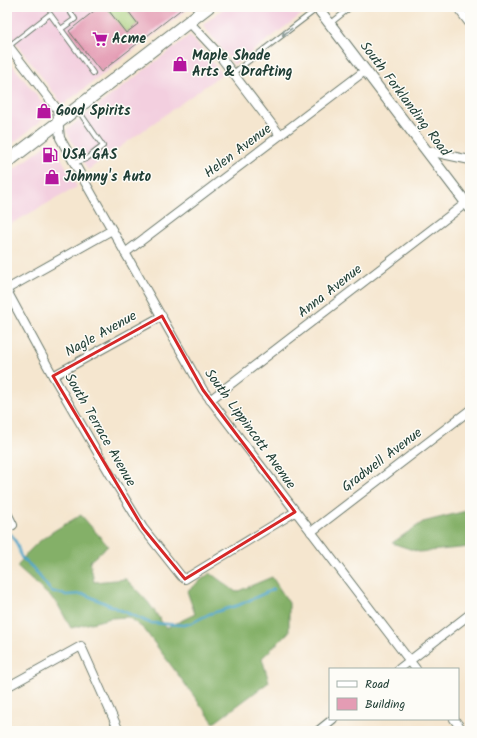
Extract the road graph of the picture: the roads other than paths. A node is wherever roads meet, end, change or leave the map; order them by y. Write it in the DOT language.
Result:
graph roads {
  1 [pos="67,7"];
  2 [pos="208,7"];
  3 [pos="319,7"];
  4 [pos="351,7"];
  5 [pos="457,7"];
  6 [pos="189,22"];
  7 [pos="330,23"];
  8 [pos="470,24"];
  9 [pos="61,29"];
  10 [pos="8,45"];
  11 [pos="366,70"];
  12 [pos="93,73"];
  13 [pos="232,74"];
  14 [pos="77,108"];
  15 [pos="58,123"];
  16 [pos="280,135"];
  17 [pos="428,151"];
  18 [pos="470,160"];
  19 [pos="7,162"];
  20 [pos="74,163"];
  21 [pos="468,206"];
  22 [pos="112,230"];
  23 [pos="125,253"];
  24 [pos="7,290"];
  25 [pos="162,316"];
  26 [pos="53,376"];
  27 [pos="210,400"];
  28 [pos="470,410"];
  29 [pos="295,512"];
  30 [pos="7,513"];
  31 [pos="10,527"];
  32 [pos="311,532"];
  33 [pos="470,614"];
  34 [pos="410,661"];
  35 [pos="400,668"];
  36 [pos="415,668"];
  37 [pos="7,687"];
  38 [pos="332,720"];
  39 [pos="455,720"];
  40 [pos="119,731"];
  41 [pos="318,731"];
  42 [pos="463,731"];
  1 -- 9 [label="lane"];
  2 -- 6 [label="main road"];
  3 -- 7 [label="street, South Forklanding Road"];
  3 -- 13 [label="lane, one-way"];
  4 -- 7 [label="lane"];
  5 -- 8 [label="street"];
  6 -- 13 [label="street"];
  6 -- 14 [label="main road"];
  7 -- 11 [label="street, South Forklanding Road"];
  9 -- 10 [label="lane"];
  9 -- 12 [label="lane"];
  10 -- 15 [label="street, South Lippincott Avenue"];
  11 -- 16 [label="street, Helen Avenue"];
  11 -- 17 [label="street, South Forklanding Road"];
  13 -- 16 [label="street"];
  14 -- 15 [label="main road"];
  14 -- 20 [label="lane"];
  15 -- 19 [label="main road"];
  15 -- 20 [label="street, South Lippincott Avenue"];
  16 -- 23 [label="street, Helen Avenue"];
  17 -- 18 [label="street"];
  17 -- 21 [label="street, South Forklanding Road"];
  20 -- 22 [label="street, South Lippincott Avenue"];
  21 -- 27 [label="street, Anna Avenue"];
  22 -- 23 [label="street, South Lippincott Avenue"];
  22 -- 24 [label="street"];
  23 -- 25 [label="street, South Lippincott Avenue"];
  24 -- 26 [label="street, South Terrace Avenue"];
  25 -- 26 [label="street, Nagle Avenue"];
  25 -- 27 [label="street, South Lippincott Avenue"];
  26 -- 29 [label="street, South Terrace Avenue"];
  27 -- 29 [label="street, South Lippincott Avenue"];
  28 -- 32 [label="street, Gradwell Avenue"];
  29 -- 32 [label="street, South Lippincott Avenue"];
  30 -- 31 [label="street"];
  32 -- 34 [label="street, South Lippincott Avenue"];
  33 -- 34 [label="street"];
  34 -- 35 [label="street"];
  34 -- 36 [label="street, South Lippincott Avenue"];
  37 -- 40 [label="street"];
  38 -- 41 [label="street"];
  39 -- 42 [label="street"];
}
